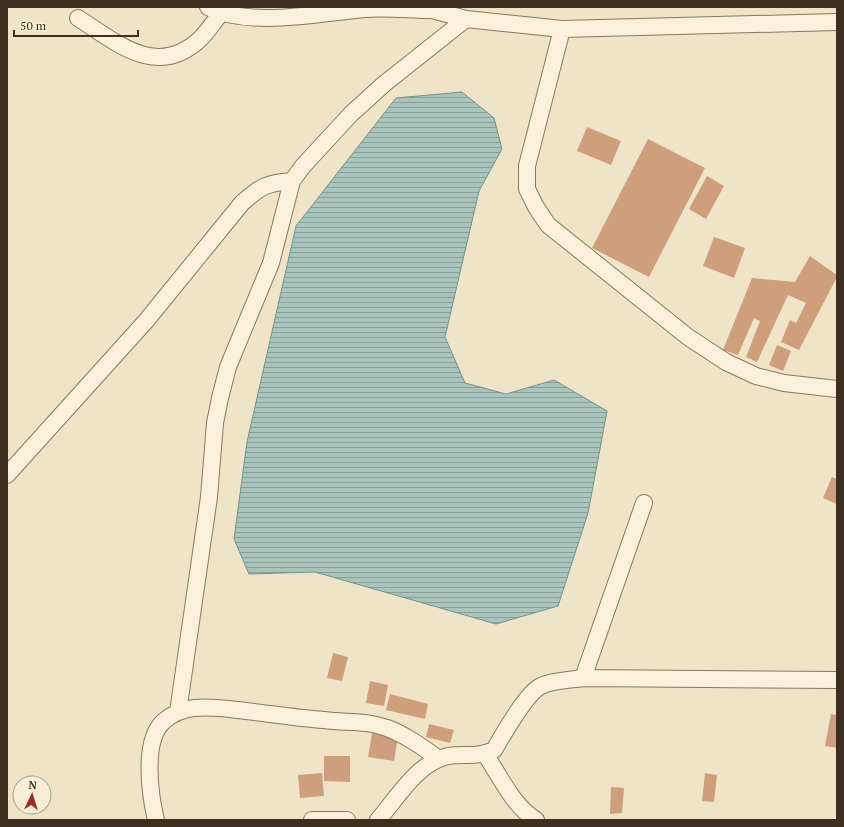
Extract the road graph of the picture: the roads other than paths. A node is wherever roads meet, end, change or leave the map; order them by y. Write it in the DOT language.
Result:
graph roads {
  1 [pos="433,8"];
  2 [pos="215,9"];
  3 [pos="78,18"];
  4 [pos="466,19"];
  5 [pos="837,22"];
  6 [pos="562,29"];
  7 [pos="292,181"];
  8 [pos="837,389"];
  9 [pos="7,475"];
  10 [pos="644,503"];
  11 [pos="583,678"];
  12 [pos="837,680"];
  13 [pos="178,712"];
  14 [pos="485,754"];
  15 [pos="439,759"];
  16 [pos="156,820"];
  17 [pos="312,820"];
  18 [pos="347,820"];
  19 [pos="378,820"];
  20 [pos="536,820"];
  1 -- 2 [label="street"];
  1 -- 4 [label="street"];
  2 -- 3 [label="street"];
  4 -- 6 [label="street"];
  4 -- 7 [label="street"];
  5 -- 6 [label="street"];
  6 -- 8 [label="street"];
  7 -- 9 [label="street"];
  7 -- 13 [label="street"];
  10 -- 11 [label="street"];
  11 -- 12 [label="street"];
  11 -- 14 [label="street"];
  13 -- 15 [label="street"];
  13 -- 16 [label="street"];
  14 -- 15 [label="street"];
  14 -- 20 [label="street"];
  15 -- 19 [label="street"];
  17 -- 18 [label="street"];
}
